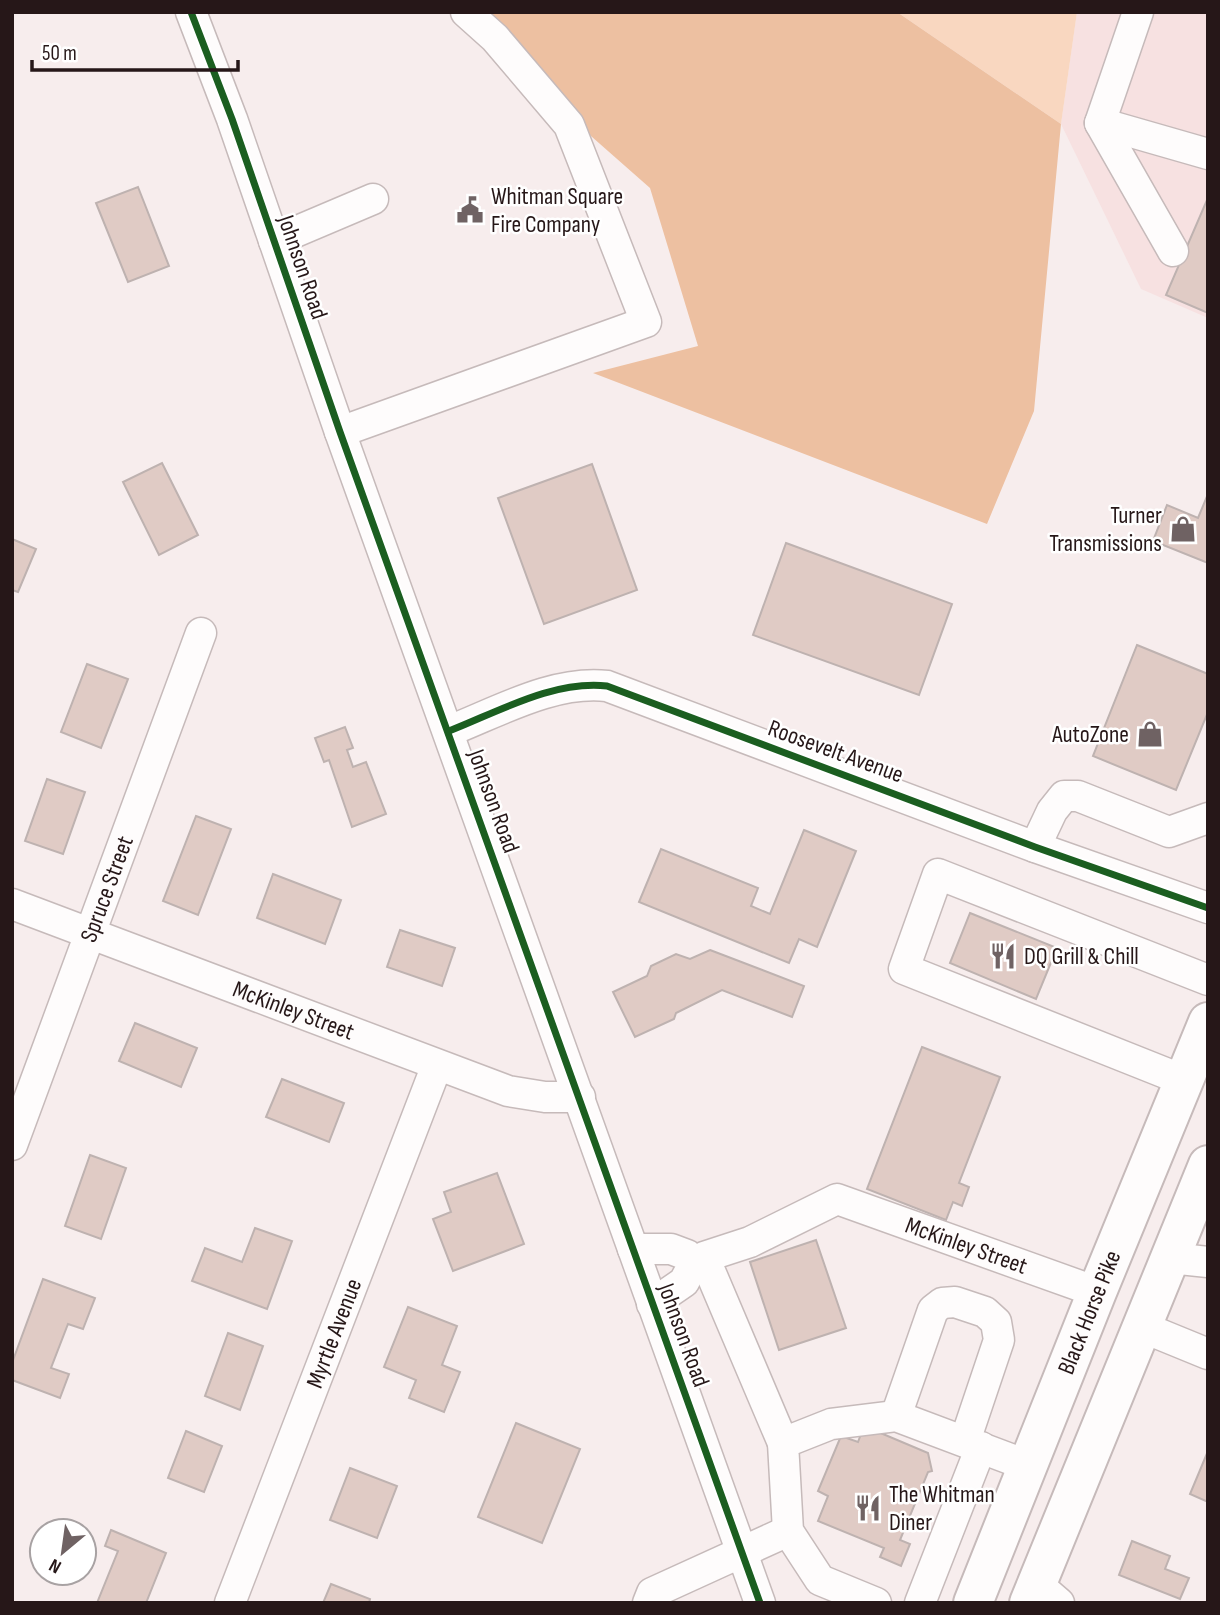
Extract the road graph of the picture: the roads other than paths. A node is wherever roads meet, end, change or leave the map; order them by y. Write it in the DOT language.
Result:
graph roads {
  1 [pos="191,12"];
  2 [pos="466,12"];
  3 [pos="1138,12"];
  4 [pos="1100,123"];
  5 [pos="1208,154"];
  6 [pos="373,199"];
  7 [pos="274,241"];
  8 [pos="1172,251"];
  9 [pos="340,432"];
  10 [pos="201,633"];
  11 [pos="449,731"];
  12 [pos="1208,818"];
  13 [pos="1035,847"];
  14 [pos="12,904"];
  15 [pos="1208,908"];
  16 [pos="91,934"];
  17 [pos="1208,980"];
  18 [pos="1208,1022"];
  19 [pos="437,1065"];
  20 [pos="1183,1080"];
  21 [pos="580,1097"];
  22 [pos="12,1145"];
  23 [pos="1208,1165"];
  24 [pos="633,1249"];
  25 [pos="1170,1258"];
  26 [pos="697,1259"];
  27 [pos="1208,1262"];
  28 [pos="1097,1292"];
  29 [pos="652,1304"];
  30 [pos="1142,1327"];
  31 [pos="1208,1354"];
  32 [pos="896,1416"];
  33 [pos="783,1443"];
  34 [pos="973,1444"];
  35 [pos="1029,1466"];
  36 [pos="788,1531"];
  37 [pos="741,1552"];
  38 [pos="1042,1596"];
  39 [pos="230,1603"];
  40 [pos="649,1603"];
  41 [pos="760,1603"];
  42 [pos="876,1603"];
  43 [pos="920,1603"];
  44 [pos="973,1603"];
  1 -- 7 [label="street, Johnson Road"];
  2 -- 9 [label="street"];
  3 -- 4 [label="street"];
  4 -- 5 [label="street"];
  4 -- 8 [label="street"];
  6 -- 7 [label="street"];
  7 -- 9 [label="street, Johnson Road"];
  9 -- 11 [label="street, Johnson Road"];
  10 -- 16 [label="street, Spruce Street"];
  11 -- 13 [label="street, Roosevelt Avenue"];
  11 -- 21 [label="street, Johnson Road"];
  12 -- 13 [label="street"];
  13 -- 15 [label="street, Roosevelt Avenue"];
  14 -- 16 [label="street, McKinley Street"];
  16 -- 19 [label="street, McKinley Street"];
  16 -- 22 [label="street, Spruce Street"];
  17 -- 20 [label="street"];
  18 -- 20 [label="highway, Black Horse Pike"];
  19 -- 21 [label="street, McKinley Street"];
  19 -- 39 [label="street, Myrtle Avenue"];
  20 -- 28 [label="highway, Black Horse Pike"];
  21 -- 24 [label="street, Johnson Road"];
  23 -- 25 [label="highway"];
  24 -- 26 [label="street"];
  24 -- 29 [label="street, Johnson Road"];
  25 -- 27 [label="street"];
  25 -- 30 [label="highway"];
  26 -- 28 [label="street, McKinley Street"];
  26 -- 29 [label="street"];
  26 -- 33 [label="street"];
  28 -- 35 [label="highway, Black Horse Pike"];
  29 -- 37 [label="street, Johnson Road"];
  30 -- 31 [label="street"];
  30 -- 38 [label="highway"];
  32 -- 33 [label="street"];
  32 -- 34 [label="street"];
  32 -- 34 [label="street"];
  33 -- 36 [label="street"];
  34 -- 35 [label="street"];
  34 -- 43 [label="street"];
  35 -- 44 [label="highway, Black Horse Pike"];
  36 -- 37 [label="street"];
  36 -- 42 [label="street"];
  37 -- 40 [label="street"];
  37 -- 41 [label="street, Johnson Road"];
}
